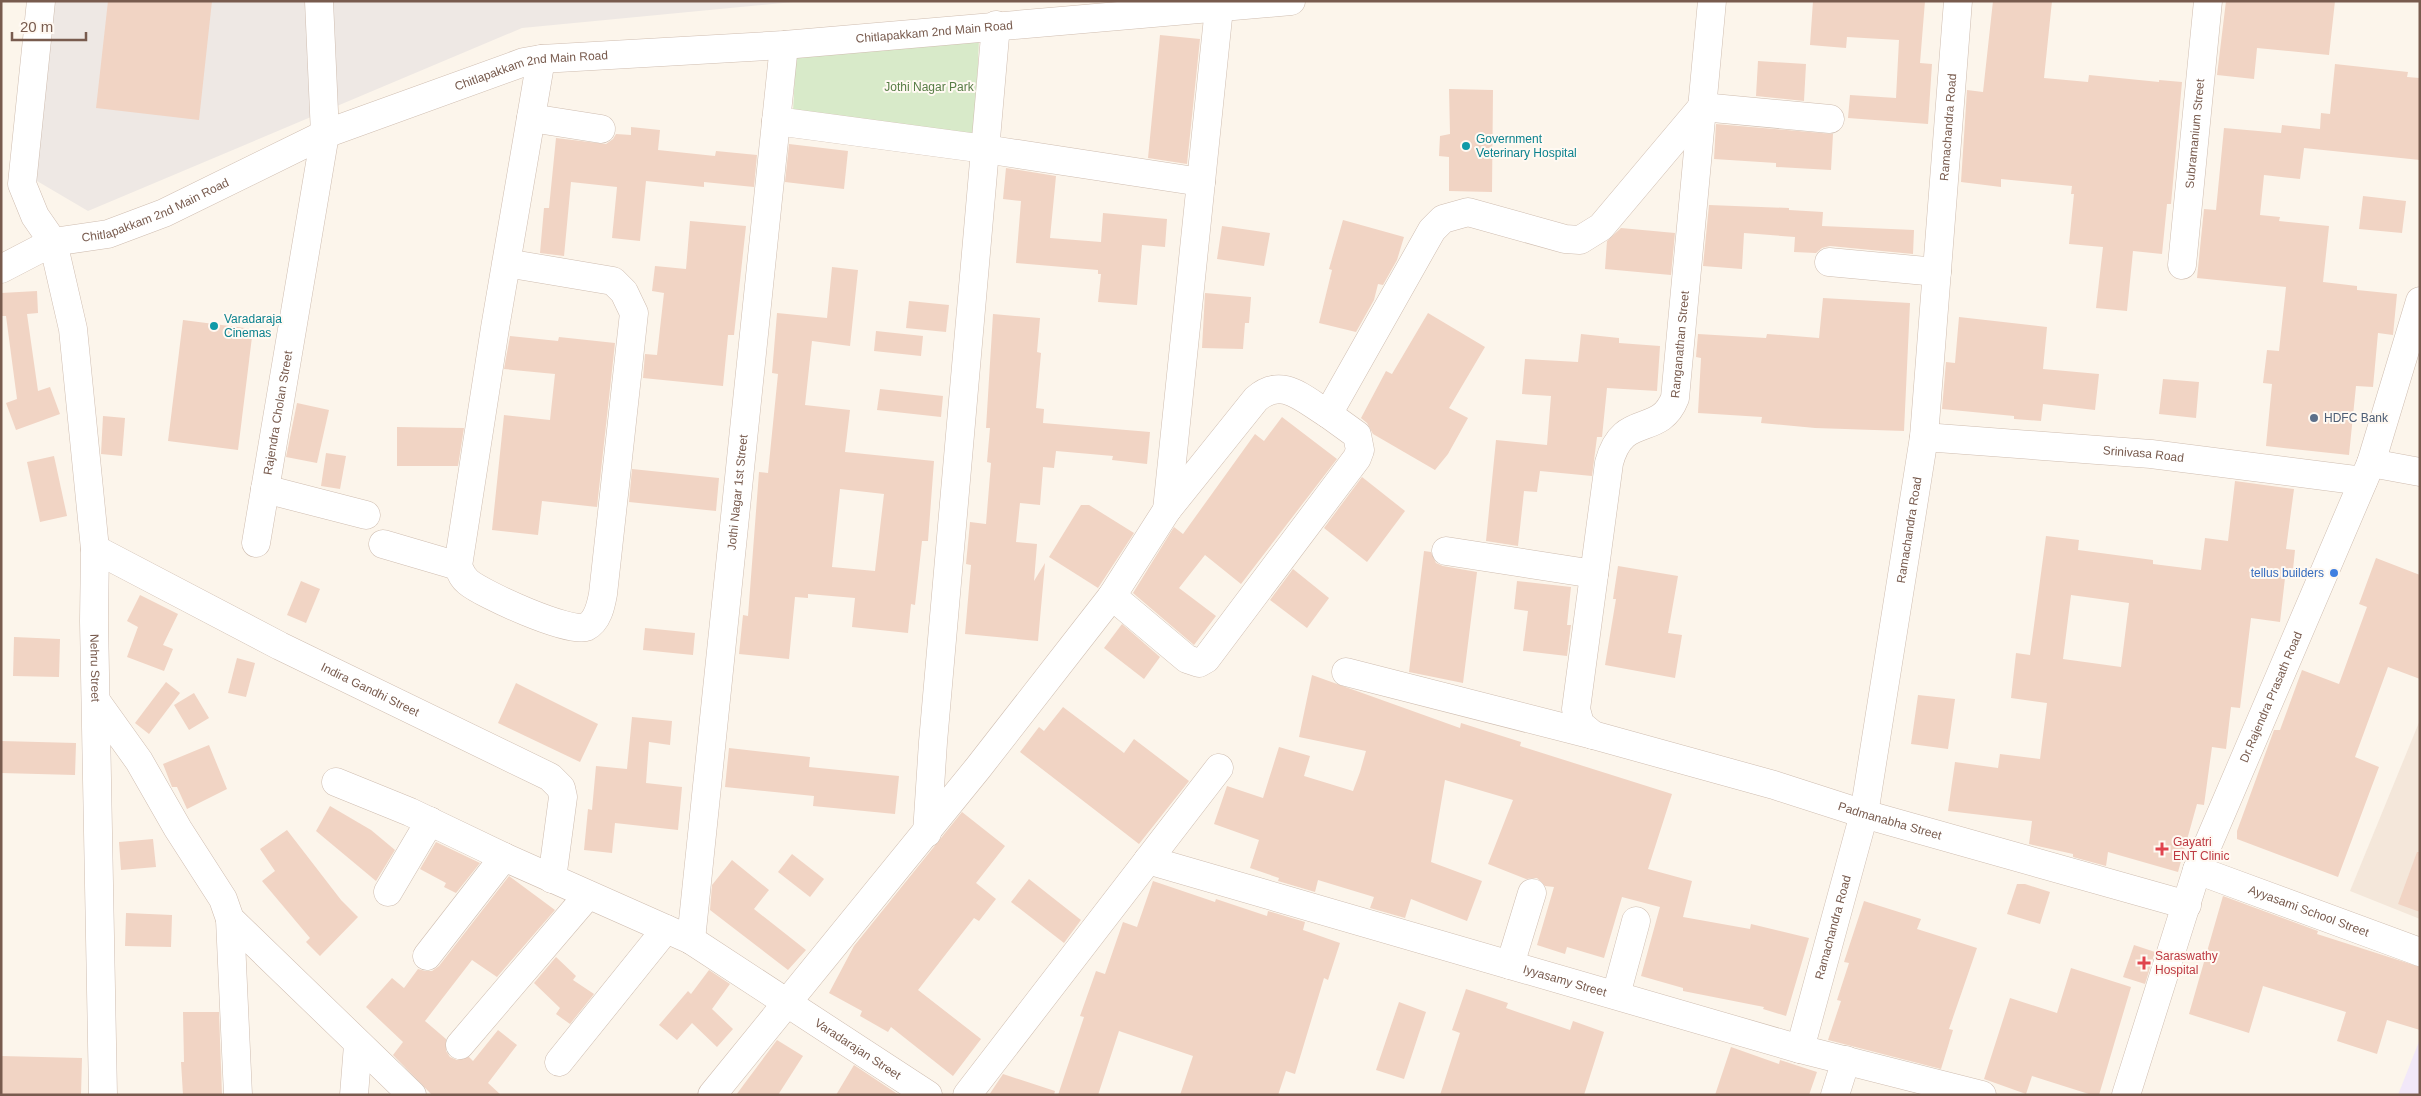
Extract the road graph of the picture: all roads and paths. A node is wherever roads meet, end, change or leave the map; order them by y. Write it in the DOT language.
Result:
graph roads {
  1 [pos="41,1"];
  2 [pos="319,1"];
  3 [pos="1291,1"];
  4 [pos="1712,1"];
  5 [pos="1958,1"];
  6 [pos="2208,1"];
  7 [pos="1219,8"];
  8 [pos="996,26"];
  9 [pos="784,45"];
  10 [pos="541,59"];
  11 [pos="1702,107"];
  12 [pos="531,118"];
  13 [pos="1830,119"];
  14 [pos="776,121"];
  15 [pos="601,129"];
  16 [pos="325,134"];
  17 [pos="985,149"];
  18 [pos="1201,182"];
  19 [pos="53,242"];
  20 [pos="1829,262"];
  21 [pos="506,263"];
  22 [pos="2182,265"];
  23 [pos="1,269"];
  24 [pos="1937,272"];
  25 [pos="2420,301"];
  26 [pos="1328,414"];
  27 [pos="1924,437"];
  28 [pos="2367,472"];
  29 [pos="2420,472"];
  30 [pos="265,490"];
  31 [pos="1167,510"];
  32 [pos="366,515"];
  33 [pos="256,543"];
  34 [pos="383,544"];
  35 [pos="95,549"];
  36 [pos="1446,551"];
  37 [pos="458,566"];
  38 [pos="1594,574"];
  39 [pos="1112,596"];
  40 [pos="1346,672"];
  41 [pos="96,701"];
  42 [pos="1593,735"];
  43 [pos="1219,768"];
  44 [pos="336,782"];
  45 [pos="1864,814"];
  46 [pos="430,821"];
  47 [pos="927,833"];
  48 [pos="504,858"];
  49 [pos="1148,860"];
  50 [pos="2198,870"];
  51 [pos="552,879"];
  52 [pos="388,892"];
  53 [pos="1532,893"];
  54 [pos="588,895"];
  55 [pos="2187,905"];
  56 [pos="230,919"];
  57 [pos="1636,921"];
  58 [pos="666,929"];
  59 [pos="691,940"];
  60 [pos="2420,952"];
  61 [pos="427,956"];
  62 [pos="1510,965"];
  63 [pos="1616,995"];
  64 [pos="786,1003"];
  65 [pos="358,1045"];
  66 [pos="460,1045"];
  67 [pos="1800,1049"];
  68 [pos="1846,1060"];
  69 [pos="559,1062"];
  70 [pos="1942,1090"];
  71 [pos="103,1095"];
  72 [pos="238,1095"];
  73 [pos="354,1095"];
  74 [pos="412,1095"];
  75 [pos="712,1095"];
  76 [pos="928,1095"];
  77 [pos="968,1095"];
  78 [pos="1834,1095"];
  79 [pos="1982,1095"];
  80 [pos="2126,1095"];
  1 -- 19 [label="street"];
  2 -- 16 [label="street, Rajendra Cholan Street"];
  3 -- 7 [label="street, Chitlapakkam 2nd Main Road"];
  4 -- 11 [label="street, Ranganathan Street"];
  5 -- 24 [label="street, Ramachandra Road"];
  6 -- 22 [label="street, Subramanium Street"];
  7 -- 8 [label="street, Chitlapakkam 2nd Main Road"];
  7 -- 18 [label="street"];
  8 -- 9 [label="street, Chitlapakkam 2nd Main Road"];
  8 -- 17 [label="street"];
  9 -- 10 [label="street, Chitlapakkam 2nd Main Road"];
  9 -- 14 [label="street, Jothi Nagar 1st Street"];
  10 -- 12 [label="street"];
  10 -- 16 [label="street, Chitlapakkam 2nd Main Road"];
  11 -- 13 [label="street"];
  11 -- 26 [label="street"];
  11 -- 38 [label="street, Ranganathan Street"];
  12 -- 15 [label="street"];
  12 -- 21 [label="street"];
  14 -- 17 [label="street"];
  14 -- 59 [label="street, Jothi Nagar 1st Street"];
  16 -- 19 [label="street, Chitlapakkam 2nd Main Road"];
  16 -- 30 [label="street, Rajendra Cholan Street"];
  17 -- 18 [label="street"];
  17 -- 47 [label="street"];
  18 -- 31 [label="street"];
  19 -- 23 [label="street, Chitlapakkam 2nd Main Road"];
  19 -- 35 [label="street, Nehru Street"];
  20 -- 24 [label="street"];
  21 -- 37 [label="street"];
  21 -- 37 [label="street"];
  24 -- 27 [label="street, Ramachandra Road"];
  25 -- 28 [label="street, Dr.Rajendra Prasath Road"];
  26 -- 31 [label="street"];
  26 -- 39 [label="street"];
  27 -- 28 [label="street, Srinivasa Road"];
  27 -- 45 [label="street, Ramachandra Road"];
  28 -- 29 [label="street, Srinivasa Road"];
  28 -- 50 [label="street, Dr.Rajendra Prasath Road"];
  30 -- 32 [label="street"];
  30 -- 33 [label="street, Rajendra Cholan Street"];
  31 -- 39 [label="street"];
  34 -- 37 [label="street"];
  35 -- 41 [label="street, Nehru Street"];
  35 -- 51 [label="street, Indira Gandhi Street"];
  36 -- 38 [label="street"];
  38 -- 42 [label="street, Ranganathan Street"];
  39 -- 47 [label="street"];
  40 -- 42 [label="street, Padmanabha Street"];
  41 -- 56 [label="street"];
  41 -- 71 [label="street, Nehru Street"];
  42 -- 45 [label="street, Padmanabha Street"];
  43 -- 49 [label="street"];
  44 -- 46 [label="street, Varadarajan Street"];
  45 -- 55 [label="street, Padmanabha Street"];
  45 -- 67 [label="street, Ramachandra Road"];
  46 -- 48 [label="street, Varadarajan Street"];
  46 -- 52 [label="street"];
  47 -- 64 [label="street"];
  48 -- 51 [label="street, Varadarajan Street"];
  48 -- 61 [label="street"];
  49 -- 62 [label="street, Iyyasamy Street"];
  49 -- 77 [label="street"];
  50 -- 55 [label="street, Dr.Rajendra Prasath Road"];
  50 -- 60 [label="street, Ayyasami School Street"];
  51 -- 54 [label="street, Varadarajan Street"];
  53 -- 62 [label="street"];
  54 -- 58 [label="street, Varadarajan Street"];
  54 -- 66 [label="street"];
  55 -- 80 [label="street, Dr.Rajendra Prasath Road"];
  56 -- 65 [label="street"];
  56 -- 72 [label="street"];
  57 -- 63 [label="street"];
  58 -- 59 [label="street, Varadarajan Street"];
  58 -- 69 [label="street"];
  59 -- 64 [label="street, Varadarajan Street"];
  62 -- 63 [label="street, Iyyasamy Street"];
  63 -- 67 [label="street, Iyyasamy Street"];
  64 -- 75 [label="street"];
  64 -- 76 [label="street, Varadarajan Street"];
  65 -- 73 [label="street"];
  65 -- 74 [label="street"];
  67 -- 68 [label="street, Iyyasamy Street"];
  68 -- 70 [label="street, Iyyasamy Street"];
  68 -- 78 [label="street"];
  70 -- 79 [label="street, Iyyasamy Street"];
}
